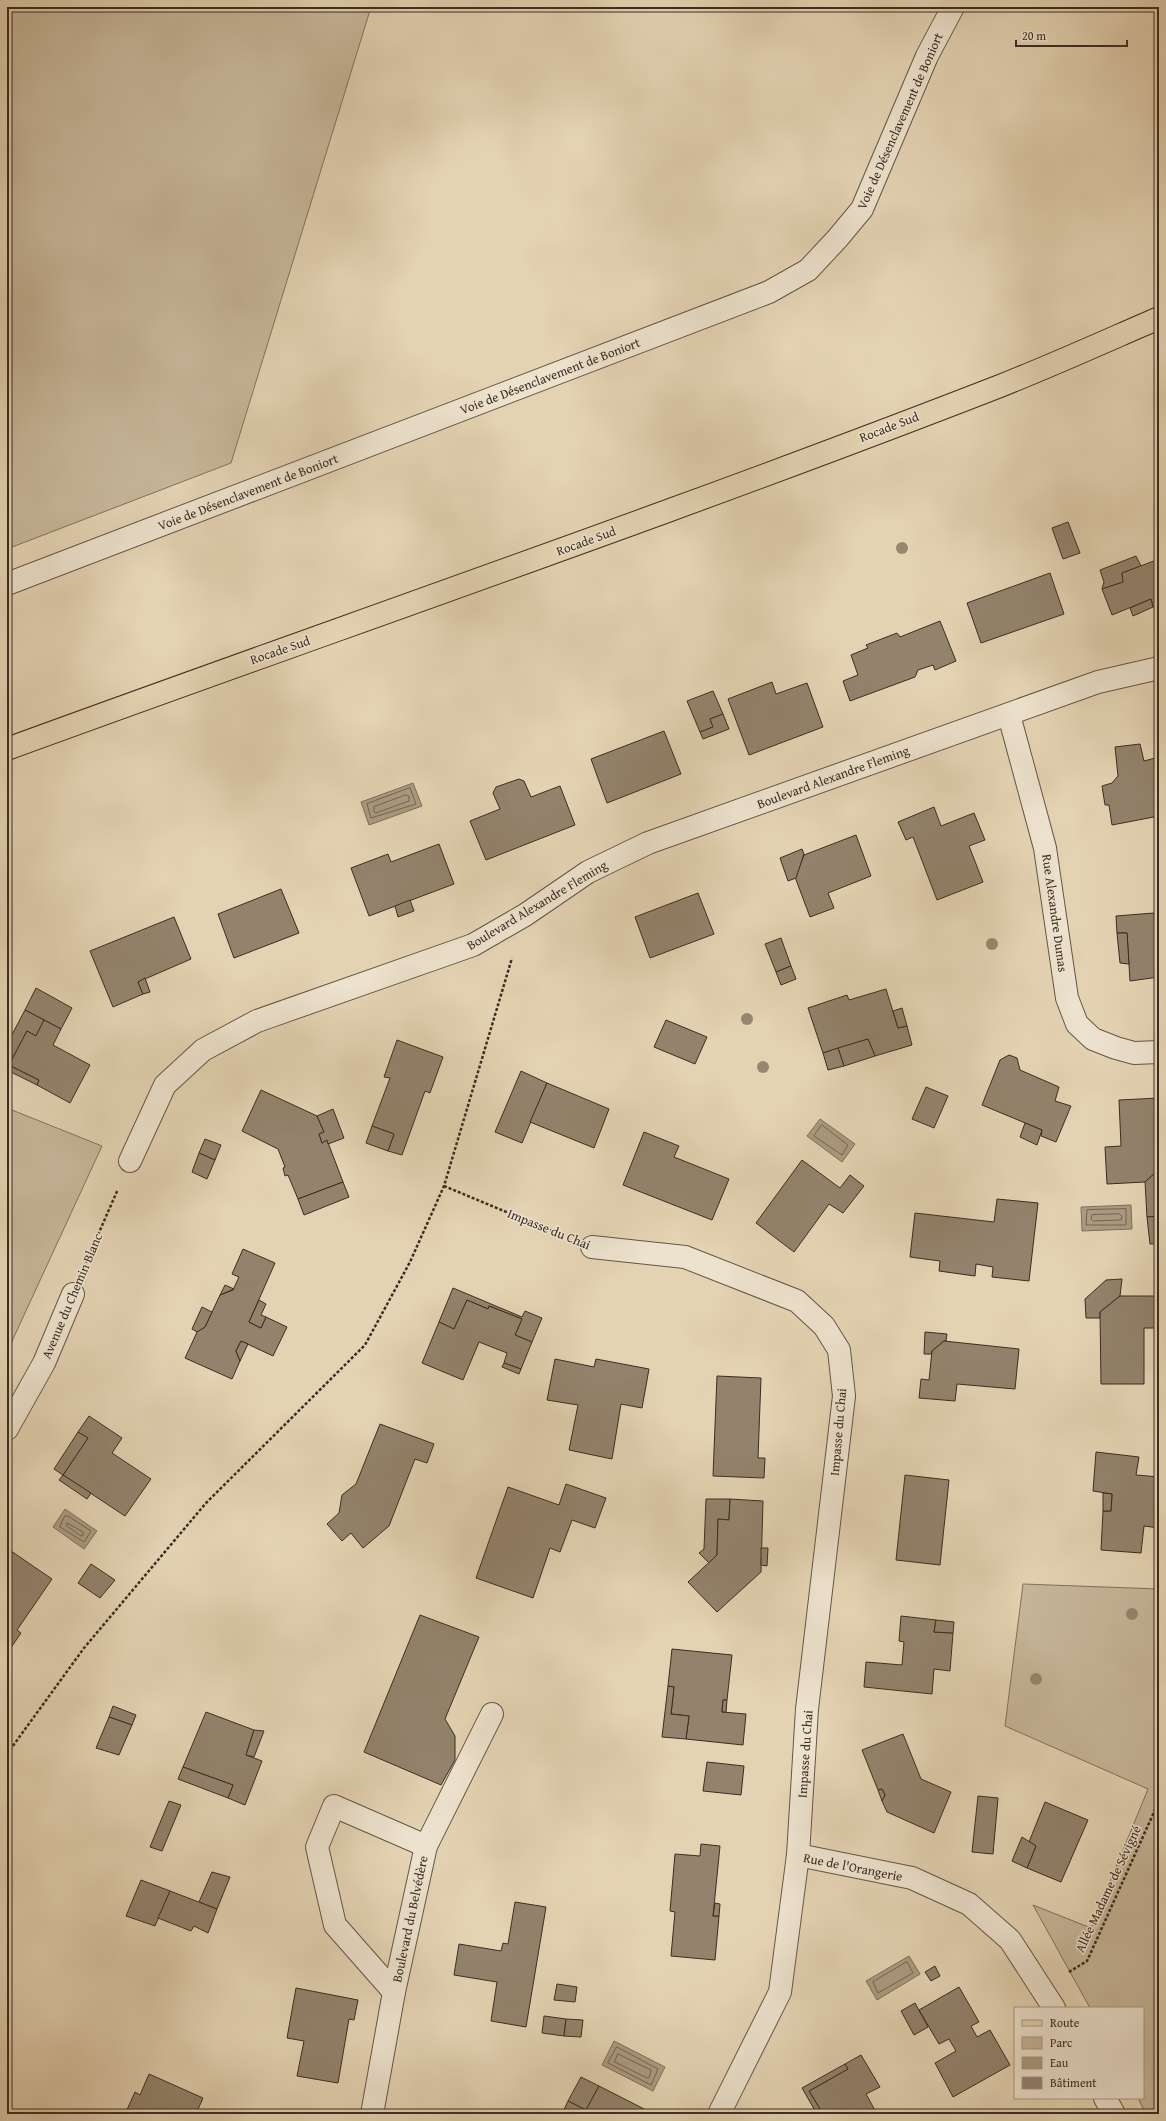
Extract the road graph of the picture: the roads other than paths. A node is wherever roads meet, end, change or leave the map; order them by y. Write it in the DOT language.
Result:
graph roads {
  1 [pos="953,7"];
  2 [pos="1159,318"];
  3 [pos="7,584"];
  4 [pos="1159,668"];
  5 [pos="1009,715"];
  6 [pos="7,749"];
  7 [pos="1159,1052"];
  8 [pos="130,1161"];
  9 [pos="592,1247"];
  10 [pos="72,1294"];
  11 [pos="7,1429"];
  12 [pos="492,1714"];
  13 [pos="426,1846"];
  14 [pos="798,1855"];
  15 [pos="394,1992"];
  16 [pos="1053,2007"];
  17 [pos="1106,2099"];
  18 [pos="372,2114"];
  19 [pos="719,2114"];
  20 [pos="1114,2114"];
  1 -- 3 [label="street, Voie de Désenclavement de Boniort"];
  2 -- 6 [label="main road, Rocade Sud"];
  4 -- 5 [label="street, Boulevard Alexandre Fleming"];
  5 -- 7 [label="street, Rue Alexandre Dumas"];
  5 -- 8 [label="street, Boulevard Alexandre Fleming"];
  9 -- 14 [label="street, Impasse du Chai"];
  10 -- 11 [label="street, Avenue du Chemin Blanc"];
  12 -- 13 [label="street, Boulevard du Belvédère"];
  13 -- 15 [label="street, Boulevard du Belvédère"];
  13 -- 15 [label="street, Boulevard du Belvédère"];
  14 -- 16 [label="street, Rue de l'Orangerie"];
  14 -- 19 [label="street, Rue de l'Orangerie"];
  15 -- 18 [label="street, Boulevard du Belvédère"];
  17 -- 20 [label="street"];
}
